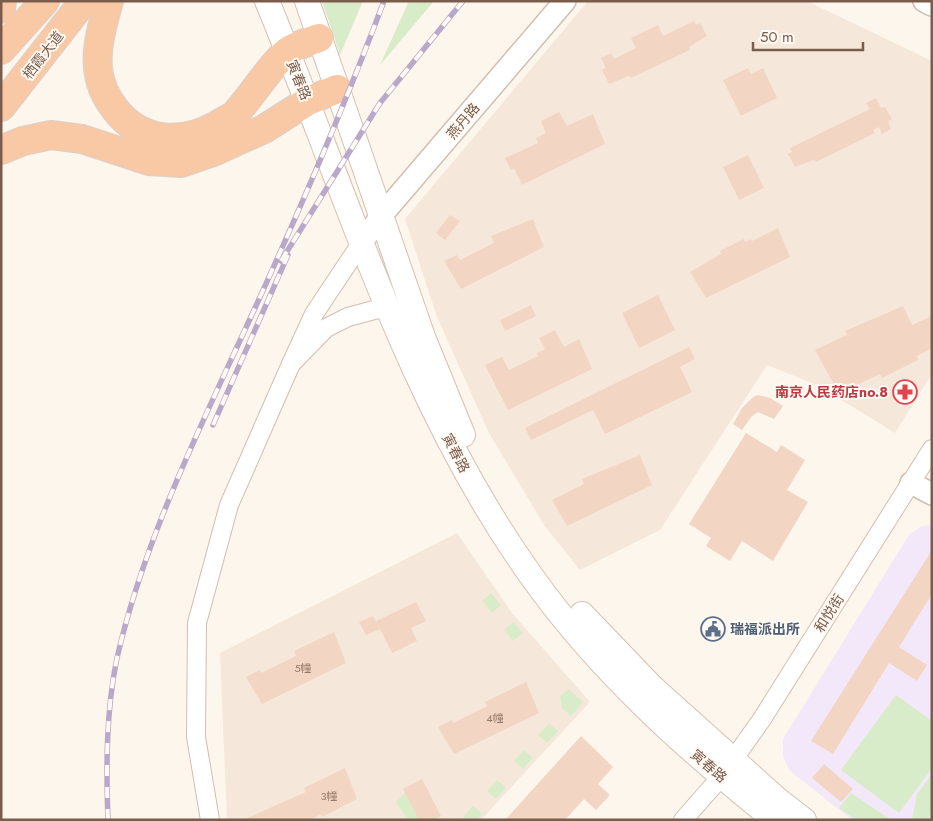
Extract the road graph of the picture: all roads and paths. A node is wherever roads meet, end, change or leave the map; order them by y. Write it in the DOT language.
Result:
graph roads {
  1 [pos="2,1"];
  2 [pos="45,1"];
  3 [pos="84,1"];
  4 [pos="110,1"];
  5 [pos="267,1"];
  6 [pos="307,1"];
  7 [pos="565,1"];
  8 [pos="924,1"];
  9 [pos="932,5"];
  10 [pos="1,9"];
  11 [pos="319,38"];
  12 [pos="1,50"];
  13 [pos="288,51"];
  14 [pos="337,89"];
  15 [pos="308,100"];
  16 [pos="1,106"];
  17 [pos="1,150"];
  18 [pos="381,216"];
  19 [pos="362,242"];
  20 [pos="389,306"];
  21 [pos="291,364"];
  22 [pos="932,449"];
  23 [pos="910,483"];
  24 [pos="932,494"];
  25 [pos="727,768"];
  26 [pos="210,820"];
  27 [pos="683,820"];
  28 [pos="775,820"];
  29 [pos="804,820"];
  1 -- 10 [label="highway"];
  2 -- 12 [label="highway"];
  3 -- 16 [label="highway, 栖霞大道"];
  4 -- 13 [label="highway"];
  5 -- 13 [label="main road, 寅春路"];
  6 -- 11 [label="main road, 寅春路"];
  7 -- 18 [label="street, 燕丹路"];
  8 -- 9 [label="street"];
  11 -- 13 [label="highway"];
  11 -- 14 [label="main road, 寅春路"];
  13 -- 15 [label="main road, 寅春路"];
  14 -- 15 [label="highway"];
  14 -- 18 [label="main road, 寅春路"];
  15 -- 17 [label="highway"];
  15 -- 19 [label="main road, 寅春路"];
  18 -- 19 [label="street, 燕丹路"];
  18 -- 25 [label="main road, 寅春路"];
  19 -- 20 [label="main road, 寅春路"];
  19 -- 21 [label="street"];
  20 -- 21 [label="street"];
  20 -- 25 [label="main road, 寅春路"];
  21 -- 26 [label="street"];
  22 -- 23 [label="street, 和悦街"];
  23 -- 24 [label="street"];
  23 -- 25 [label="street, 和悦街"];
  25 -- 27 [label="street, 和悦街"];
  25 -- 28 [label="main road, 寅春路"];
  25 -- 29 [label="main road, 寅春路"];
}
